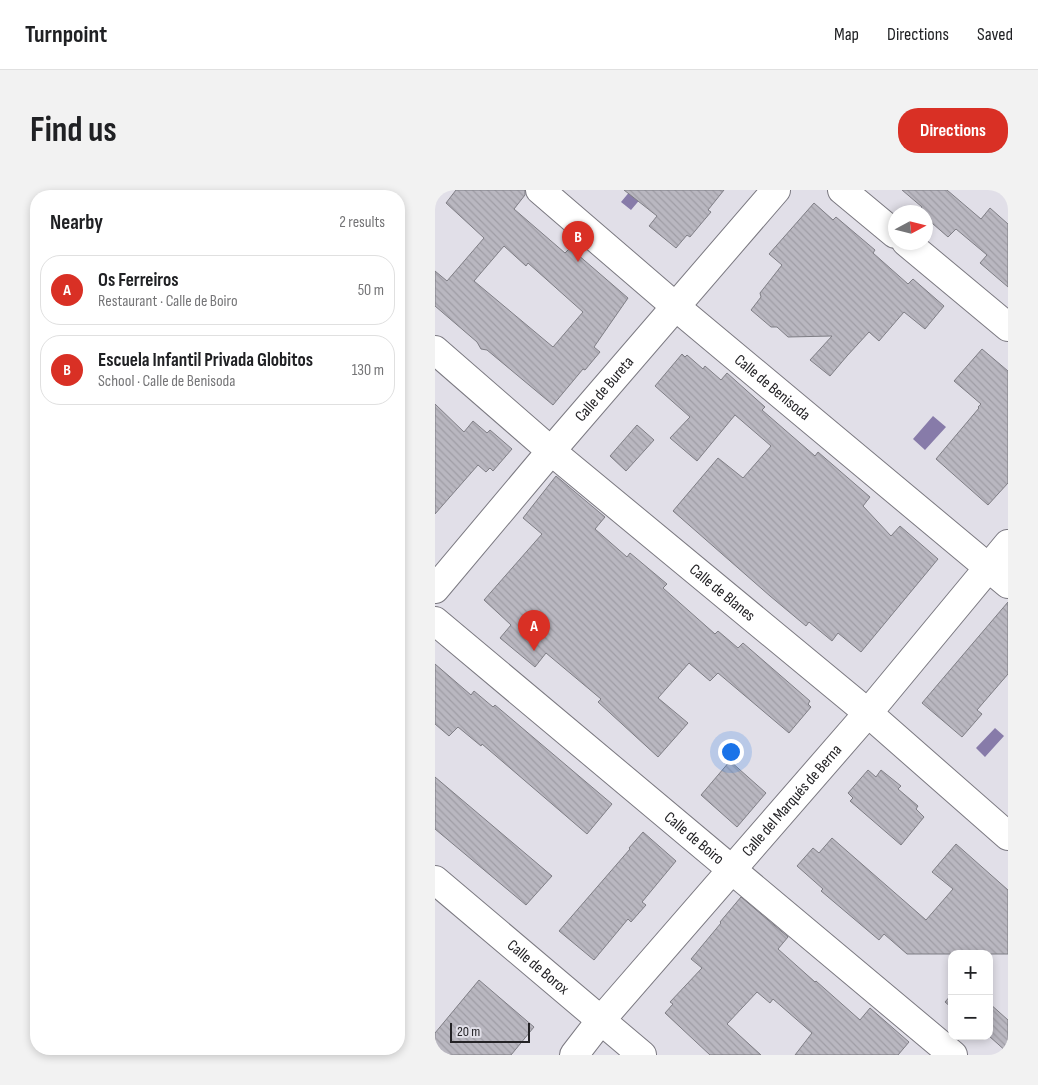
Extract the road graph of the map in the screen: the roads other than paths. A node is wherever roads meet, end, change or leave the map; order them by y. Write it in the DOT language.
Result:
graph roads {
  1 [pos="540,190"];
  2 [pos="776,190"];
  3 [pos="842,190"];
  4 [pos="888,228"];
  5 [pos="916,250"];
  6 [pos="676,307"];
  7 [pos="1008,327"];
  8 [pos="435,350"];
  9 [pos="551,451"];
  10 [pos="1008,544"];
  11 [pos="998,575"];
  12 [pos="435,589"];
  13 [pos="435,620"];
  14 [pos="868,713"];
  15 [pos="1008,836"];
  16 [pos="732,869"];
  17 [pos="435,880"];
  18 [pos="601,1020"];
  19 [pos="574,1055"];
  20 [pos="642,1055"];
  21 [pos="953,1055"];
  1 -- 6 [label="street, Calle de Benisoda"];
  2 -- 6 [label="street, Calle de Bureta"];
  3 -- 4 [label="street"];
  5 -- 7 [label="street"];
  6 -- 9 [label="street, Calle de Bureta"];
  6 -- 11 [label="street, Calle de Benisoda"];
  8 -- 9 [label="street, Calle de Blanes"];
  9 -- 12 [label="street, Calle de Bureta"];
  9 -- 14 [label="street, Calle de Blanes"];
  10 -- 11 [label="street, Calle del Marqués de Berna"];
  11 -- 14 [label="street, Calle del Marqués de Berna"];
  13 -- 16 [label="street, Calle de Boiro"];
  14 -- 15 [label="street, Calle de Blanes"];
  14 -- 16 [label="street, Calle del Marqués de Berna"];
  16 -- 18 [label="street, Calle del Marqués de Berna"];
  16 -- 21 [label="street, Calle de Boiro"];
  17 -- 18 [label="street, Calle de Borox"];
  18 -- 19 [label="street, Calle del Marqués de Berna"];
  18 -- 20 [label="street, Calle de Borox"];
}
